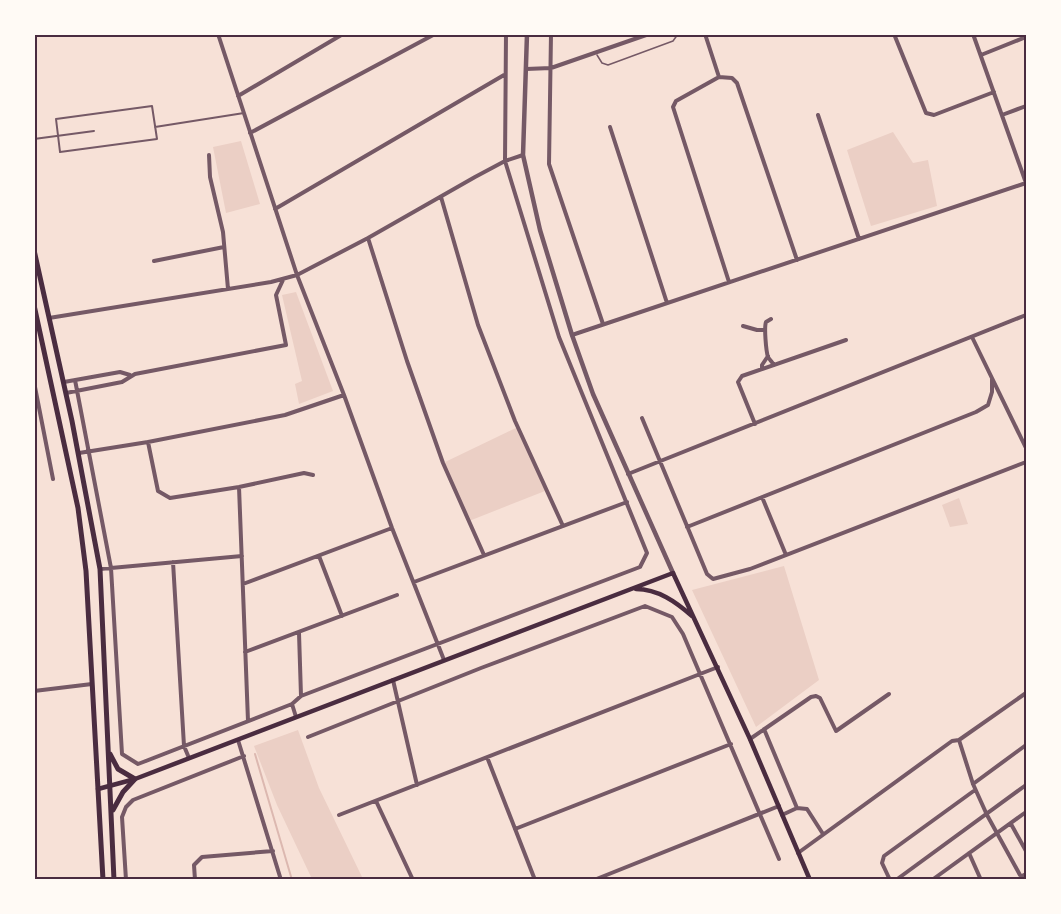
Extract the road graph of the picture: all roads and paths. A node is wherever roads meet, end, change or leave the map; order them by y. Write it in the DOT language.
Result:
graph roads {
  1 [pos="218,34"];
  2 [pos="343,34"];
  3 [pos="435,34"];
  4 [pos="506,34"];
  5 [pos="527,34"];
  6 [pos="551,34"];
  7 [pos="649,34"];
  8 [pos="678,34"];
  9 [pos="705,34"];
  10 [pos="894,34"];
  11 [pos="974,34"];
  12 [pos="1026,37"];
  13 [pos="596,54"];
  14 [pos="981,55"];
  15 [pos="551,68"];
  16 [pos="526,69"];
  17 [pos="505,74"];
  18 [pos="719,77"];
  19 [pos="994,92"];
  20 [pos="238,96"];
  21 [pos="1026,106"];
  22 [pos="244,113"];
  23 [pos="818,115"];
  24 [pos="1002,115"];
  25 [pos="155,126"];
  26 [pos="610,127"];
  27 [pos="94,131"];
  28 [pos="250,133"];
  29 [pos="58,136"];
  30 [pos="34,139"];
  31 [pos="209,154"];
  32 [pos="523,155"];
  33 [pos="505,161"];
  34 [pos="1026,184"];
  35 [pos="441,197"];
  36 [pos="275,209"];
  37 [pos="368,238"];
  38 [pos="859,239"];
  39 [pos="224,247"];
  40 [pos="34,250"];
  41 [pos="797,260"];
  42 [pos="154,261"];
  43 [pos="297,275"];
  44 [pos="283,279"];
  45 [pos="729,282"];
  46 [pos="228,289"];
  47 [pos="668,303"];
  48 [pos="34,305"];
  49 [pos="1026,315"];
  50 [pos="50,318"];
  51 [pos="771,320"];
  52 [pos="603,324"];
  53 [pos="743,326"];
  54 [pos="763,330"];
  55 [pos="572,334"];
  56 [pos="972,337"];
  57 [pos="846,340"];
  58 [pos="768,356"];
  59 [pos="774,365"];
  60 [pos="762,369"];
  61 [pos="131,376"];
  62 [pos="992,379"];
  63 [pos="75,380"];
  64 [pos="34,381"];
  65 [pos="64,382"];
  66 [pos="77,391"];
  67 [pos="66,393"];
  68 [pos="344,395"];
  69 [pos="642,418"];
  70 [pos="755,424"];
  71 [pos="148,442"];
  72 [pos="1026,448"];
  73 [pos="89,451"];
  74 [pos="79,453"];
  75 [pos="660,462"];
  76 [pos="1026,462"];
  77 [pos="628,474"];
  78 [pos="313,475"];
  79 [pos="53,479"];
  80 [pos="239,487"];
  81 [pos="762,497"];
  82 [pos="627,502"];
  83 [pos="90,509"];
  84 [pos="78,511"];
  85 [pos="563,526"];
  86 [pos="687,527"];
  87 [pos="392,528"];
  88 [pos="484,555"];
  89 [pos="786,555"];
  90 [pos="242,556"];
  91 [pos="319,556"];
  92 [pos="173,562"];
  93 [pos="111,568"];
  94 [pos="100,569"];
  95 [pos="673,573"];
  96 [pos="414,582"];
  97 [pos="243,584"];
  98 [pos="633,589"];
  99 [pos="397,595"];
  100 [pos="342,616"];
  101 [pos="694,617"];
  102 [pos="299,633"];
  103 [pos="437,644"];
  104 [pos="245,652"];
  105 [pos="444,660"];
  106 [pos="718,667"];
  107 [pos="701,673"];
  108 [pos="393,679"];
  109 [pos="92,684"];
  110 [pos="34,691"];
  111 [pos="1026,693"];
  112 [pos="888,694"];
  113 [pos="301,696"];
  114 [pos="398,702"];
  115 [pos="292,704"];
  116 [pos="296,717"];
  117 [pos="248,721"];
  118 [pos="764,729"];
  119 [pos="308,737"];
  120 [pos="750,739"];
  121 [pos="238,740"];
  122 [pos="959,740"];
  123 [pos="731,744"];
  124 [pos="1026,745"];
  125 [pos="184,746"];
  126 [pos="109,753"];
  127 [pos="244,756"];
  128 [pos="189,758"];
  129 [pos="487,758"];
  130 [pos="135,779"];
  131 [pos="973,784"];
  132 [pos="417,785"];
  133 [pos="1026,785"];
  134 [pos="110,788"];
  135 [pos="98,789"];
  136 [pos="975,790"];
  137 [pos="376,801"];
  138 [pos="779,806"];
  139 [pos="797,808"];
  140 [pos="1026,812"];
  141 [pos="761,814"];
  142 [pos="111,815"];
  143 [pos="339,815"];
  144 [pos="782,815"];
  145 [pos="987,816"];
  146 [pos="1011,824"];
  147 [pos="515,829"];
  148 [pos="997,833"];
  149 [pos="823,834"];
  150 [pos="273,851"];
  151 [pos="1026,851"];
  152 [pos="798,852"];
  153 [pos="969,853"];
  154 [pos="779,859"];
  155 [pos="1026,874"];
  156 [pos="103,879"];
  157 [pos="114,879"];
  158 [pos="126,879"];
  159 [pos="195,879"];
  160 [pos="281,879"];
  161 [pos="413,879"];
  162 [pos="535,879"];
  163 [pos="594,879"];
  164 [pos="810,879"];
  165 [pos="890,879"];
  166 [pos="896,879"];
  167 [pos="932,879"];
  168 [pos="981,879"];
  1 -- 20 [label="street"];
  2 -- 20 [label="street"];
  3 -- 28 [label="street"];
  4 -- 17 [label="street"];
  5 -- 16 [label="street"];
  6 -- 15 [label="street"];
  7 -- 13 [label="street"];
  8 -- 13 [label="lane"];
  9 -- 18 [label="street"];
  10 -- 19 [label="street"];
  11 -- 14 [label="street"];
  12 -- 14 [label="street"];
  13 -- 15 [label="street"];
  14 -- 19 [label="street"];
  15 -- 16 [label="street"];
  15 -- 52 [label="street"];
  16 -- 32 [label="street"];
  17 -- 33 [label="street"];
  17 -- 36 [label="street"];
  18 -- 41 [label="street"];
  18 -- 45 [label="street"];
  19 -- 24 [label="street"];
  20 -- 22 [label="street"];
  21 -- 24 [label="street"];
  22 -- 25 [label="street"];
  22 -- 28 [label="street"];
  23 -- 38 [label="street"];
  24 -- 34 [label="street"];
  25 -- 29 [label="street"];
  25 -- 29 [label="street"];
  26 -- 47 [label="street"];
  27 -- 29 [label="street"];
  28 -- 36 [label="street"];
  29 -- 30 [label="street"];
  31 -- 39 [label="street"];
  32 -- 33 [label="street"];
  32 -- 55 [label="street"];
  33 -- 35 [label="street"];
  33 -- 82 [label="street"];
  34 -- 38 [label="street"];
  35 -- 37 [label="street"];
  35 -- 85 [label="street"];
  36 -- 43 [label="street"];
  37 -- 43 [label="street"];
  37 -- 88 [label="street"];
  38 -- 41 [label="street"];
  39 -- 42 [label="street"];
  39 -- 46 [label="street"];
  40 -- 50 [label="main road"];
  41 -- 45 [label="street"];
  43 -- 44 [label="street"];
  43 -- 68 [label="street"];
  44 -- 46 [label="street"];
  44 -- 61 [label="street"];
  45 -- 47 [label="street"];
  46 -- 50 [label="street"];
  47 -- 52 [label="street"];
  48 -- 84 [label="main road"];
  49 -- 56 [label="street"];
  50 -- 65 [label="main road"];
  51 -- 54 [label="street"];
  52 -- 55 [label="street"];
  53 -- 54 [label="street"];
  54 -- 58 [label="street"];
  55 -- 77 [label="street"];
  56 -- 62 [label="street"];
  56 -- 70 [label="street"];
  57 -- 59 [label="street"];
  58 -- 59 [label="street"];
  58 -- 60 [label="street"];
  59 -- 60 [label="street"];
  60 -- 70 [label="street"];
  61 -- 63 [label="street"];
  61 -- 66 [label="street"];
  62 -- 72 [label="street"];
  62 -- 81 [label="street"];
  63 -- 65 [label="street"];
  63 -- 66 [label="street"];
  64 -- 79 [label="street"];
  65 -- 67 [label="main road"];
  66 -- 67 [label="street"];
  66 -- 73 [label="street"];
  67 -- 74 [label="main road"];
  68 -- 71 [label="street"];
  68 -- 87 [label="street"];
  69 -- 75 [label="street"];
  70 -- 75 [label="street"];
  71 -- 73 [label="street"];
  71 -- 80 [label="street"];
  73 -- 74 [label="street"];
  73 -- 93 [label="street"];
  74 -- 83 [label="main road"];
  75 -- 77 [label="street"];
  75 -- 86 [label="street"];
  76 -- 89 [label="street"];
  77 -- 95 [label="street"];
  78 -- 80 [label="street"];
  80 -- 90 [label="street"];
  81 -- 86 [label="street"];
  81 -- 89 [label="street"];
  82 -- 85 [label="street"];
  82 -- 103 [label="street"];
  83 -- 84 [label="main road"];
  83 -- 94 [label="main road"];
  84 -- 109 [label="main road"];
  85 -- 88 [label="street"];
  86 -- 89 [label="street"];
  87 -- 91 [label="street"];
  87 -- 96 [label="street"];
  88 -- 96 [label="street"];
  90 -- 92 [label="street"];
  90 -- 97 [label="street"];
  91 -- 97 [label="street"];
  91 -- 100 [label="street"];
  92 -- 93 [label="street"];
  92 -- 125 [label="street"];
  93 -- 94 [label="street"];
  93 -- 125 [label="street"];
  94 -- 126 [label="main road"];
  95 -- 98 [label="main road"];
  95 -- 101 [label="main road"];
  96 -- 103 [label="street"];
  97 -- 104 [label="street"];
  98 -- 101 [label="main road"];
  98 -- 105 [label="main road"];
  99 -- 100 [label="street"];
  100 -- 102 [label="street"];
  101 -- 106 [label="main road"];
  102 -- 104 [label="street"];
  102 -- 113 [label="street"];
  103 -- 105 [label="street"];
  103 -- 113 [label="street"];
  104 -- 117 [label="street"];
  105 -- 108 [label="main road"];
  106 -- 107 [label="street"];
  106 -- 120 [label="main road"];
  107 -- 114 [label="street"];
  107 -- 123 [label="street"];
  107 -- 129 [label="street"];
  108 -- 114 [label="street"];
  108 -- 116 [label="main road"];
  109 -- 110 [label="street"];
  109 -- 135 [label="main road"];
  111 -- 122 [label="street"];
  112 -- 118 [label="street"];
  113 -- 115 [label="street"];
  114 -- 119 [label="street"];
  114 -- 132 [label="street"];
  115 -- 116 [label="street"];
  115 -- 117 [label="street"];
  116 -- 121 [label="main road"];
  117 -- 125 [label="street"];
  118 -- 120 [label="street"];
  118 -- 139 [label="street"];
  120 -- 138 [label="main road"];
  121 -- 127 [label="street"];
  121 -- 128 [label="main road"];
  122 -- 131 [label="street"];
  122 -- 149 [label="street"];
  123 -- 141 [label="street"];
  123 -- 147 [label="street"];
  124 -- 131 [label="street"];
  125 -- 128 [label="street"];
  126 -- 130 [label="main road"];
  126 -- 134 [label="main road"];
  127 -- 150 [label="street"];
  127 -- 158 [label="street"];
  128 -- 130 [label="main road"];
  129 -- 132 [label="street"];
  129 -- 147 [label="street"];
  130 -- 134 [label="main road"];
  130 -- 142 [label="main road"];
  131 -- 136 [label="street"];
  132 -- 137 [label="street"];
  133 -- 145 [label="street"];
  134 -- 135 [label="main road"];
  134 -- 142 [label="main road"];
  135 -- 156 [label="main road"];
  136 -- 145 [label="street"];
  136 -- 165 [label="street"];
  137 -- 143 [label="street"];
  137 -- 161 [label="street"];
  138 -- 141 [label="street"];
  138 -- 144 [label="main road"];
  139 -- 144 [label="street"];
  139 -- 149 [label="street"];
  140 -- 146 [label="street"];
  141 -- 154 [label="street"];
  141 -- 163 [label="street"];
  142 -- 157 [label="main road"];
  144 -- 152 [label="main road"];
  145 -- 148 [label="street"];
  145 -- 166 [label="street"];
  146 -- 148 [label="street"];
  146 -- 151 [label="street"];
  147 -- 162 [label="street"];
  148 -- 153 [label="street"];
  148 -- 155 [label="street"];
  149 -- 152 [label="street"];
  150 -- 159 [label="street"];
  150 -- 160 [label="street"];
  152 -- 164 [label="main road"];
  153 -- 167 [label="street"];
  153 -- 168 [label="street"];
}
